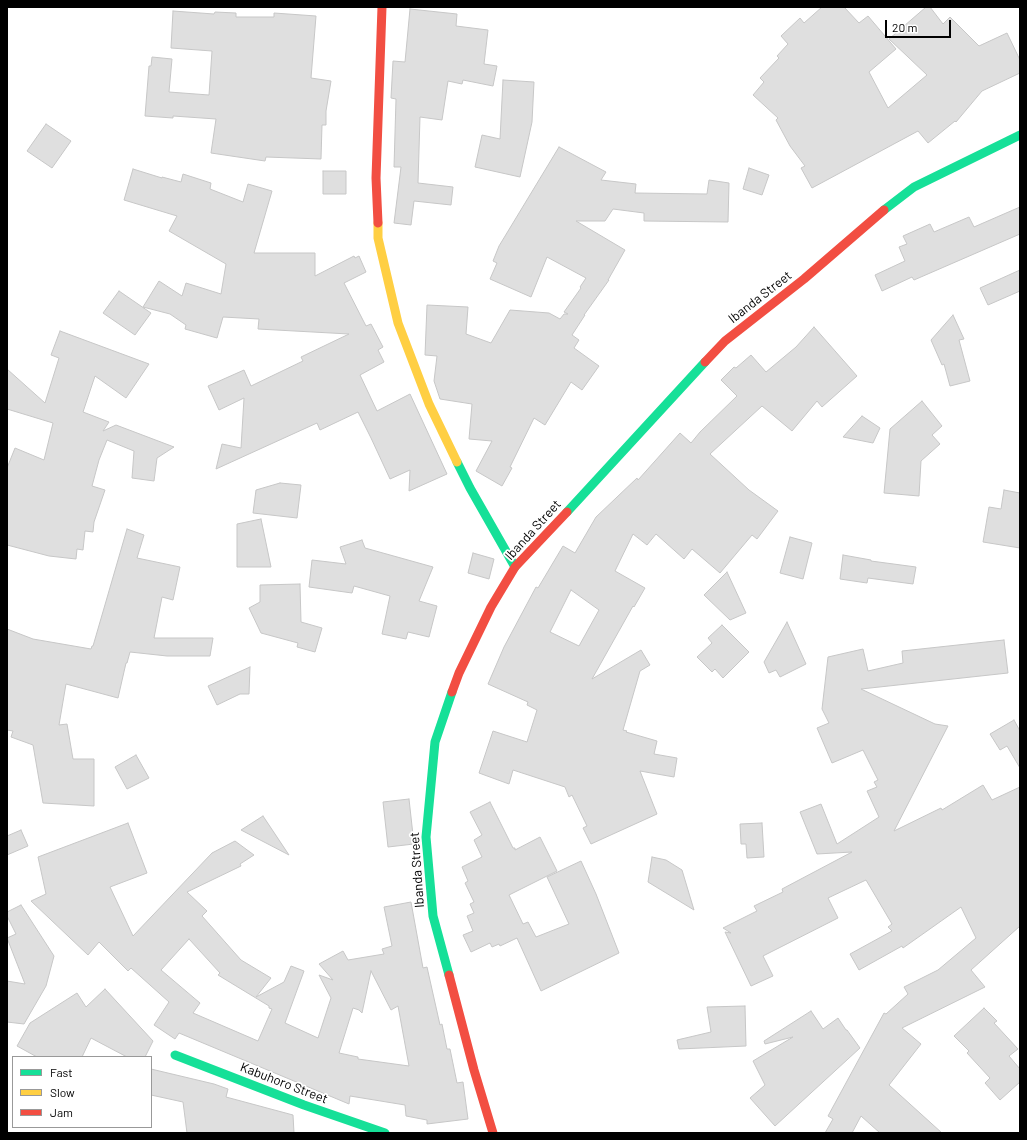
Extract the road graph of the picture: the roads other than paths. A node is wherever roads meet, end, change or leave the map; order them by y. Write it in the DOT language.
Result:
graph roads {
  1 [pos="382,7"];
  2 [pos="1020,134"];
  3 [pos="515,567"];
  4 [pos="175,1055"];
  5 [pos="385,1133"];
  6 [pos="493,1133"];
  1 -- 3 [label="street"];
  2 -- 3 [label="street, Ibanda Street"];
  3 -- 6 [label="street, Ibanda Street"];
  4 -- 5 [label="street, Kabuhoro Street"];
}
